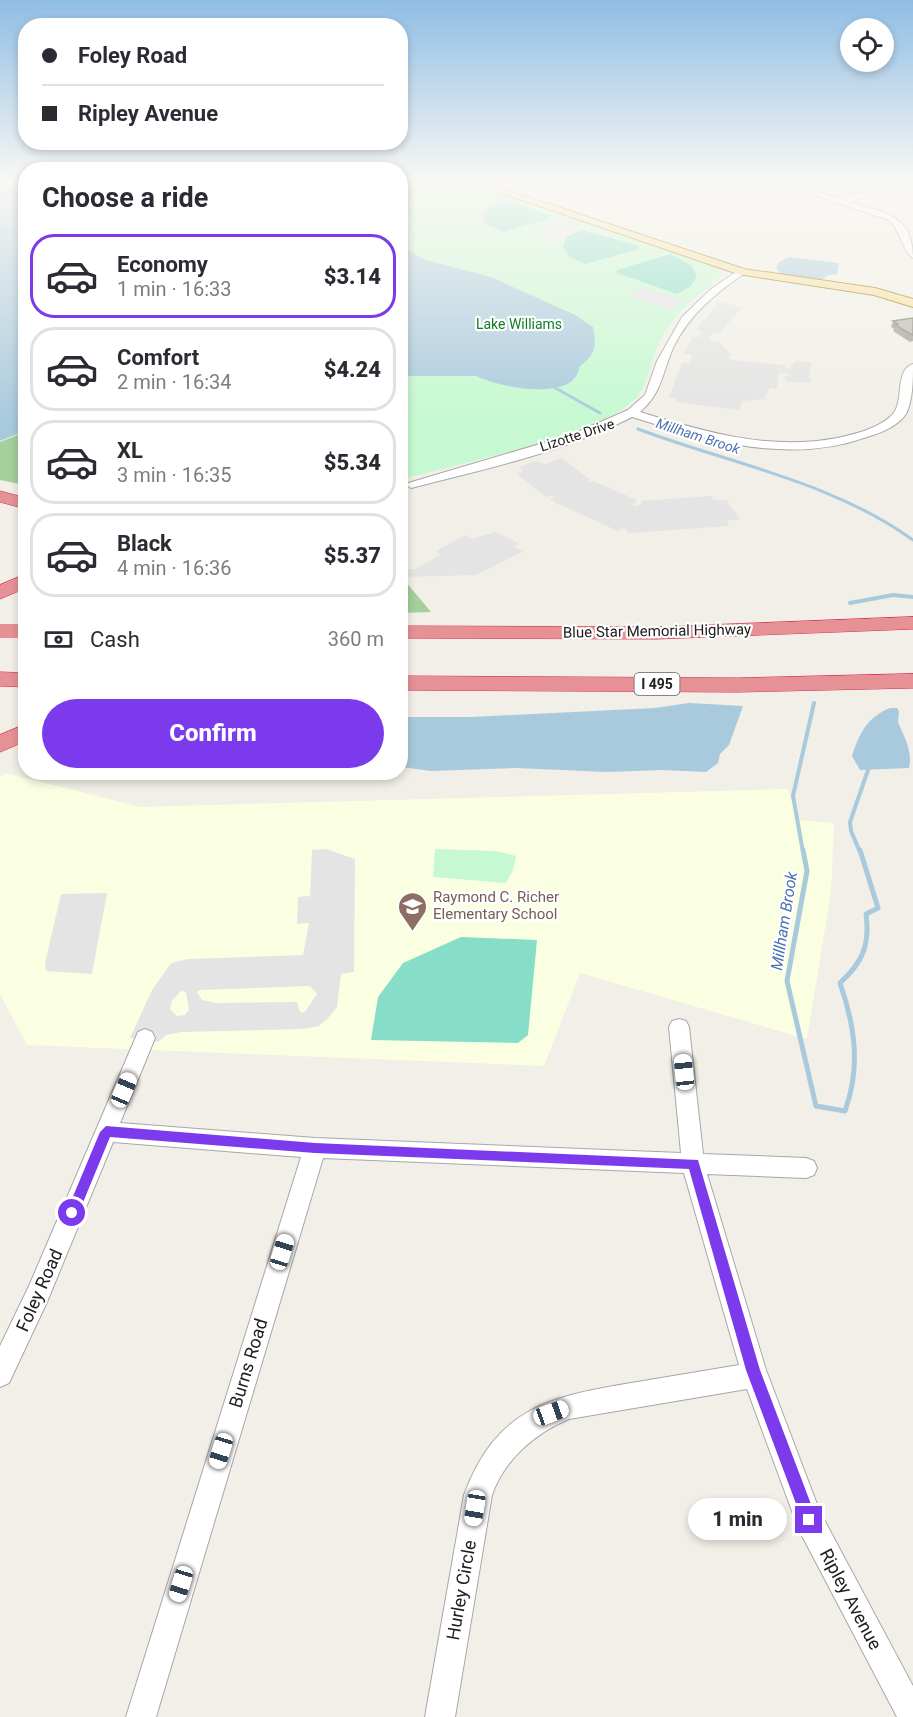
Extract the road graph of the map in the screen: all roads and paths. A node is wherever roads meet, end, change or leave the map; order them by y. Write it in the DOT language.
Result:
graph roads {
  1 [pos="704,259"];
  2 [pos="742,272"];
  3 [pos="913,303"];
  4 [pos="913,367"];
  5 [pos="633,413"];
  6 [pos="411,484"];
  7 [pos="0,486"];
  8 [pos="18,489"];
  9 [pos="0,496"];
  10 [pos="18,502"];
  11 [pos="18,584"];
  12 [pos="0,593"];
  13 [pos="913,623"];
  14 [pos="0,631"];
  15 [pos="18,631"];
  16 [pos="408,631"];
  17 [pos="0,679"];
  18 [pos="18,680"];
  19 [pos="913,681"];
  20 [pos="408,684"];
  21 [pos="18,734"];
  22 [pos="0,744"];
  23 [pos="679,1027"];
  24 [pos="145,1038"];
  25 [pos="106,1132"];
  26 [pos="315,1148"];
  27 [pos="693,1164"];
  28 [pos="806,1168"];
  29 [pos="0,1374"];
  30 [pos="755,1375"];
  31 [pos="141,1717"];
  32 [pos="440,1717"];
  33 [pos="913,1717"];
  1 -- 2 [label="main road"];
  2 -- 3 [label="main road"];
  2 -- 5 [label="street, Lizotte Drive"];
  4 -- 5 [label="street"];
  5 -- 6 [label="street, Lizotte Drive"];
  7 -- 8 [label="highway"];
  9 -- 10 [label="highway"];
  11 -- 12 [label="highway"];
  13 -- 16 [label="highway, Blue Star Memorial Highway"];
  14 -- 15 [label="highway"];
  17 -- 18 [label="highway"];
  19 -- 20 [label="highway, I 495"];
  21 -- 22 [label="highway"];
  23 -- 27 [label="street, Ripley Avenue"];
  24 -- 25 [label="street, Foley Road"];
  25 -- 26 [label="street"];
  25 -- 29 [label="street, Foley Road"];
  26 -- 27 [label="street"];
  26 -- 31 [label="street, Burns Road"];
  27 -- 28 [label="street"];
  27 -- 30 [label="street, Ripley Avenue"];
  30 -- 32 [label="street, Hurley Circle"];
  30 -- 33 [label="street, Ripley Avenue"];
}
